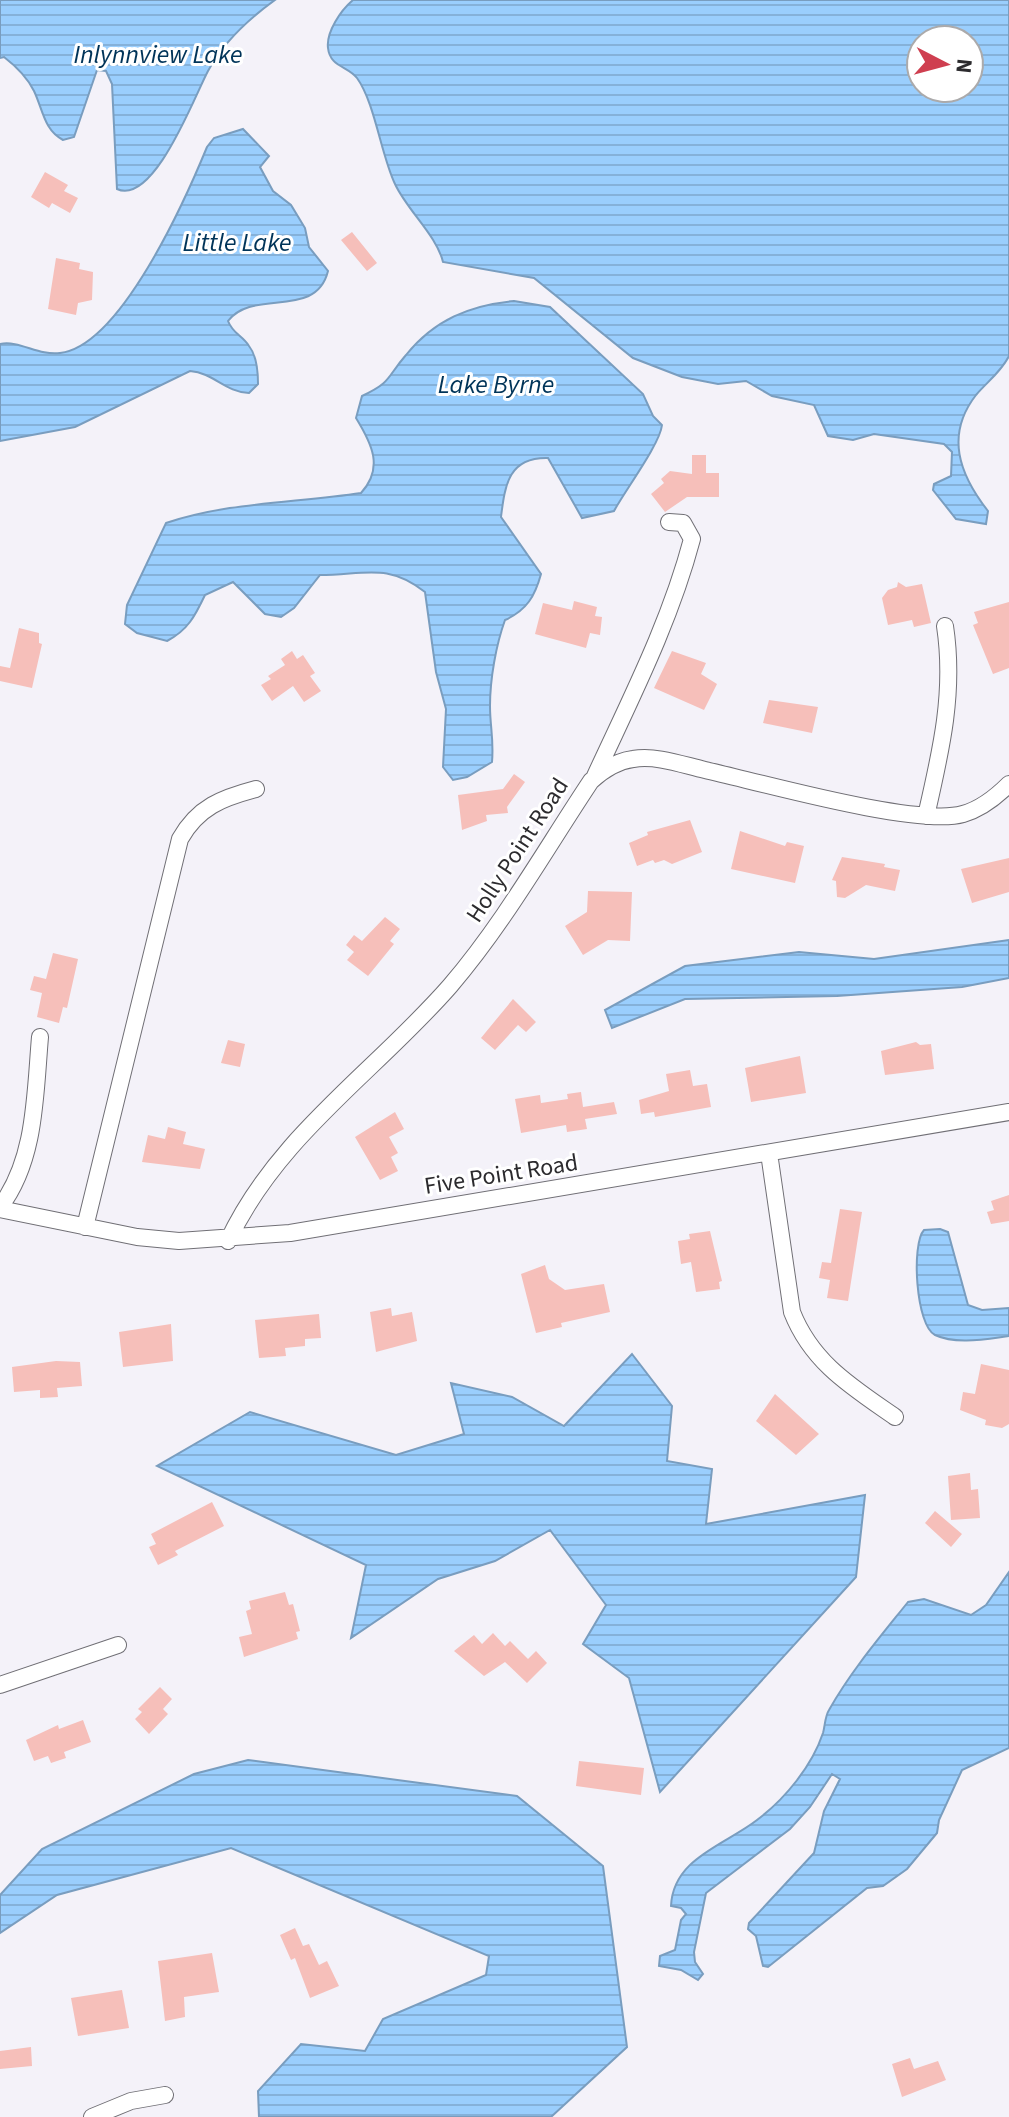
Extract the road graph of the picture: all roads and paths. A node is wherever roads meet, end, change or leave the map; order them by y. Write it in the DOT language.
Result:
graph roads {
  1 [pos="669,522"];
  2 [pos="945,626"];
  3 [pos="594,778"];
  4 [pos="1009,784"];
  5 [pos="256,789"];
  6 [pos="926,816"];
  7 [pos="40,1037"];
  8 [pos="1009,1112"];
  9 [pos="769,1153"];
  10 [pos="0,1208"];
  11 [pos="85,1227"];
  12 [pos="228,1241"];
  13 [pos="895,1417"];
  14 [pos="118,1645"];
  15 [pos="0,1685"];
  16 [pos="165,2095"];
  17 [pos="92,2117"];
  1 -- 3 [label="street"];
  2 -- 6 [label="street"];
  3 -- 6 [label="street, Holly Point Road"];
  3 -- 12 [label="street, Holly Point Road"];
  4 -- 6 [label="street, Holly Point Road"];
  5 -- 11 [label="street"];
  7 -- 10 [label="street"];
  8 -- 9 [label="street, Five Point Road"];
  9 -- 12 [label="street, Five Point Road"];
  9 -- 13 [label="street"];
  10 -- 11 [label="street, Five Point Road"];
  11 -- 12 [label="street, Five Point Road"];
  14 -- 15 [label="street"];
  16 -- 17 [label="street"];
}
